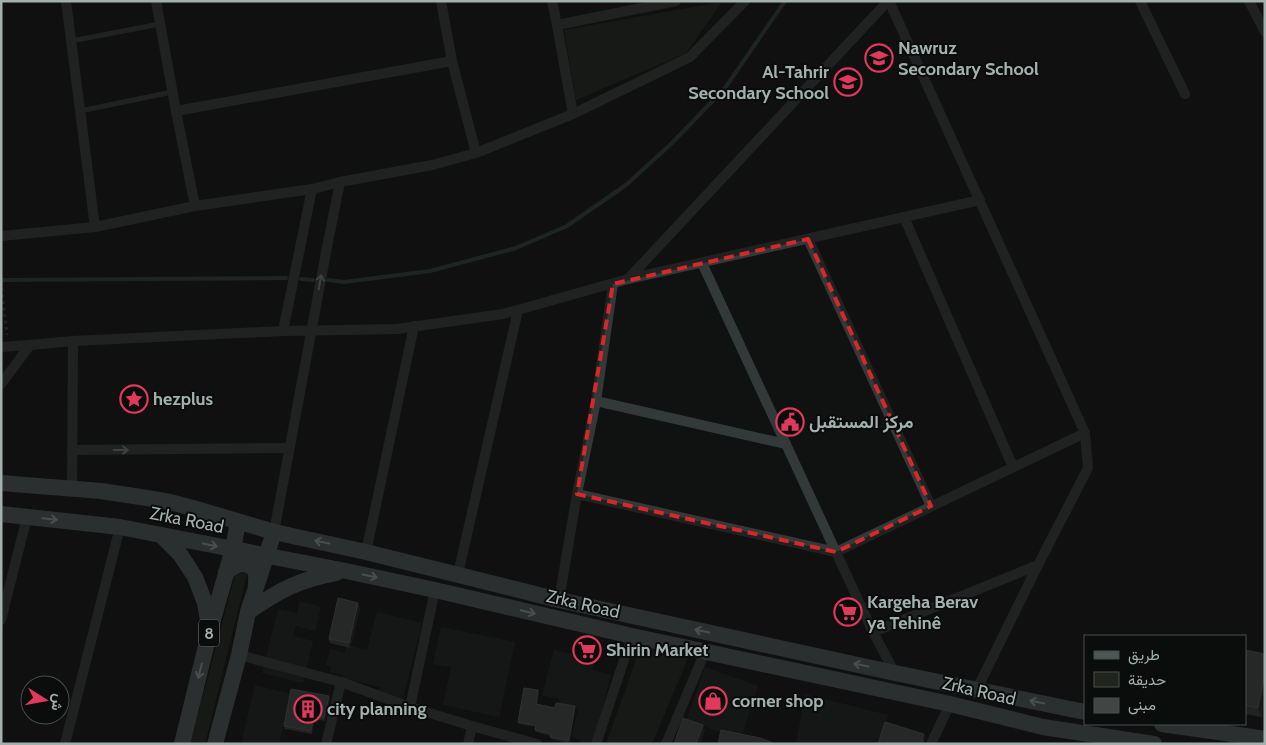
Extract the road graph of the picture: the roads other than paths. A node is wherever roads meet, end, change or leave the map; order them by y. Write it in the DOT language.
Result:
graph roads {
  1 [pos="66,1"];
  2 [pos="441,1"];
  3 [pos="552,1"];
  4 [pos="676,1"];
  5 [pos="889,1"];
  6 [pos="1140,1"];
  7 [pos="1249,1"];
  8 [pos="158,2"];
  9 [pos="742,3"];
  10 [pos="651,4"];
  11 [pos="160,24"];
  12 [pos="557,25"];
  13 [pos="1265,32"];
  14 [pos="71,41"];
  15 [pos="452,61"];
  16 [pos="172,92"];
  17 [pos="1185,94"];
  18 [pos="176,111"];
  19 [pos="80,112"];
  20 [pos="573,114"];
  21 [pos="476,153"];
  22 [pos="340,182"];
  23 [pos="312,189"];
  24 [pos="980,200"];
  25 [pos="195,206"];
  26 [pos="904,217"];
  27 [pos="95,227"];
  28 [pos="1,236"];
  29 [pos="808,239"];
  30 [pos="702,263"];
  31 [pos="628,279"];
  32 [pos="613,284"];
  33 [pos="518,310"];
  34 [pos="414,326"];
  35 [pos="312,330"];
  36 [pos="283,331"];
  37 [pos="73,341"];
  38 [pos="5,346"];
  39 [pos="30,346"];
  40 [pos="1,384"];
  41 [pos="596,401"];
  42 [pos="1085,432"];
  43 [pos="786,444"];
  44 [pos="289,448"];
  45 [pos="72,450"];
  46 [pos="1013,467"];
  47 [pos="1,482"];
  48 [pos="72,489"];
  49 [pos="577,494"];
  50 [pos="931,506"];
  51 [pos="1,514"];
  52 [pos="27,517"];
  53 [pos="238,522"];
  54 [pos="120,527"];
  55 [pos="274,532"];
  56 [pos="161,535"];
  57 [pos="233,549"];
  58 [pos="366,552"];
  59 [pos="836,552"];
  60 [pos="266,556"];
  61 [pos="1038,565"];
  62 [pos="346,571"];
  63 [pos="226,572"];
  64 [pos="458,574"];
  65 [pos="256,583"];
  66 [pos="435,590"];
  67 [pos="559,600"];
  68 [pos="248,612"];
  69 [pos="1,620"];
  70 [pos="210,630"];
  71 [pos="873,632"];
  72 [pos="632,636"];
  73 [pos="705,652"];
  74 [pos="239,656"];
  75 [pos="895,673"];
  76 [pos="341,682"];
  77 [pos="977,690"];
  78 [pos="950,704"];
  79 [pos="410,707"];
  80 [pos="1084,712"];
  81 [pos="1169,725"];
  82 [pos="472,726"];
  83 [pos="1265,740"];
  84 [pos="65,744"];
  85 [pos="182,744"];
  86 [pos="215,744"];
  87 [pos="326,744"];
  88 [pos="468,744"];
  89 [pos="537,744"];
  90 [pos="596,744"];
  91 [pos="666,744"];
  92 [pos="931,744"];
  93 [pos="1154,744"];
  1 -- 14 [label="street"];
  2 -- 15 [label="street"];
  3 -- 12 [label="street"];
  4 -- 10 [label="street"];
  5 -- 24 [label="street"];
  5 -- 31 [label="street"];
  6 -- 17 [label="street"];
  7 -- 13 [label="street"];
  8 -- 11 [label="street"];
  9 -- 20 [label="street"];
  10 -- 12 [label="street"];
  11 -- 14 [label="lane"];
  11 -- 16 [label="street"];
  12 -- 20 [label="street"];
  14 -- 19 [label="street"];
  15 -- 18 [label="street"];
  15 -- 21 [label="street"];
  16 -- 18 [label="street"];
  16 -- 19 [label="lane"];
  18 -- 25 [label="street"];
  19 -- 27 [label="street"];
  20 -- 21 [label="street"];
  21 -- 22 [label="street"];
  22 -- 23 [label="street"];
  35 -- 22 [label="street, one-way"];
  23 -- 25 [label="street"];
  23 -- 36 [label="street"];
  24 -- 26 [label="street"];
  24 -- 42 [label="street"];
  25 -- 27 [label="street"];
  26 -- 29 [label="street"];
  26 -- 46 [label="street"];
  27 -- 28 [label="street"];
  29 -- 30 [label="street"];
  29 -- 50 [label="street"];
  30 -- 31 [label="street"];
  30 -- 43 [label="street"];
  31 -- 32 [label="street"];
  32 -- 33 [label="street"];
  32 -- 41 [label="street"];
  33 -- 34 [label="street"];
  33 -- 64 [label="street"];
  34 -- 35 [label="street"];
  34 -- 58 [label="street"];
  35 -- 36 [label="street"];
  35 -- 44 [label="street"];
  36 -- 37 [label="street"];
  37 -- 39 [label="street"];
  37 -- 45 [label="street"];
  38 -- 39 [label="street"];
  39 -- 40 [label="street"];
  41 -- 43 [label="street"];
  41 -- 49 [label="street"];
  42 -- 46 [label="street"];
  42 -- 61 [label="street"];
  43 -- 59 [label="street"];
  45 -- 44 [label="street, one-way"];
  44 -- 55 [label="street"];
  45 -- 48 [label="street"];
  46 -- 50 [label="street"];
  47 -- 48 [label="main road, Zrka Road"];
  48 -- 53 [label="main road, Zrka Road"];
  49 -- 59 [label="street"];
  49 -- 67 [label="street"];
  50 -- 59 [label="street"];
  51 -- 52 [label="main road, Zrka Road"];
  52 -- 54 [label="main road, Zrka Road, one-way"];
  52 -- 69 [label="street"];
  53 -- 55 [label="main road, Zrka Road"];
  53 -- 57 [label="main road, 8"];
  54 -- 56 [label="main road, Zrka Road"];
  54 -- 84 [label="street"];
  58 -- 55 [label="main road, Zrka Road, one-way"];
  55 -- 60 [label="main road, 8"];
  56 -- 57 [label="main road, Zrka Road, one-way"];
  56 -- 70 [label="main road"];
  57 -- 60 [label="main road, Zrka Road"];
  57 -- 63 [label="main road, 8"];
  58 -- 64 [label="main road, Zrka Road"];
  59 -- 71 [label="street"];
  60 -- 62 [label="main road, Zrka Road"];
  60 -- 65 [label="main road, 8"];
  61 -- 71 [label="street"];
  61 -- 77 [label="street"];
  62 -- 66 [label="main road, Zrka Road, one-way"];
  62 -- 68 [label="main road"];
  63 -- 65 [label="main road"];
  63 -- 70 [label="main road, 8"];
  64 -- 67 [label="main road, Zrka Road"];
  65 -- 68 [label="main road, 8"];
  66 -- 72 [label="main road, Zrka Road, one-way"];
  66 -- 79 [label="street"];
  75 -- 67 [label="main road, Zrka Road, one-way"];
  68 -- 74 [label="main road, 8"];
  70 -- 85 [label="main road, 8, one-way"];
  71 -- 75 [label="street"];
  72 -- 73 [label="main road, Zrka Road"];
  72 -- 90 [label="street"];
  73 -- 78 [label="main road, Zrka Road"];
  73 -- 91 [label="street"];
  74 -- 76 [label="street"];
  74 -- 86 [label="main road, 8"];
  75 -- 77 [label="main road, Zrka Road"];
  76 -- 79 [label="street"];
  76 -- 87 [label="street"];
  80 -- 77 [label="main road, Zrka Road, one-way"];
  78 -- 92 [label="street"];
  78 -- 93 [label="main road, Zrka Road"];
  79 -- 82 [label="street"];
  81 -- 83 [label="main road"];
  82 -- 88 [label="street"];
  82 -- 89 [label="street"];
}
